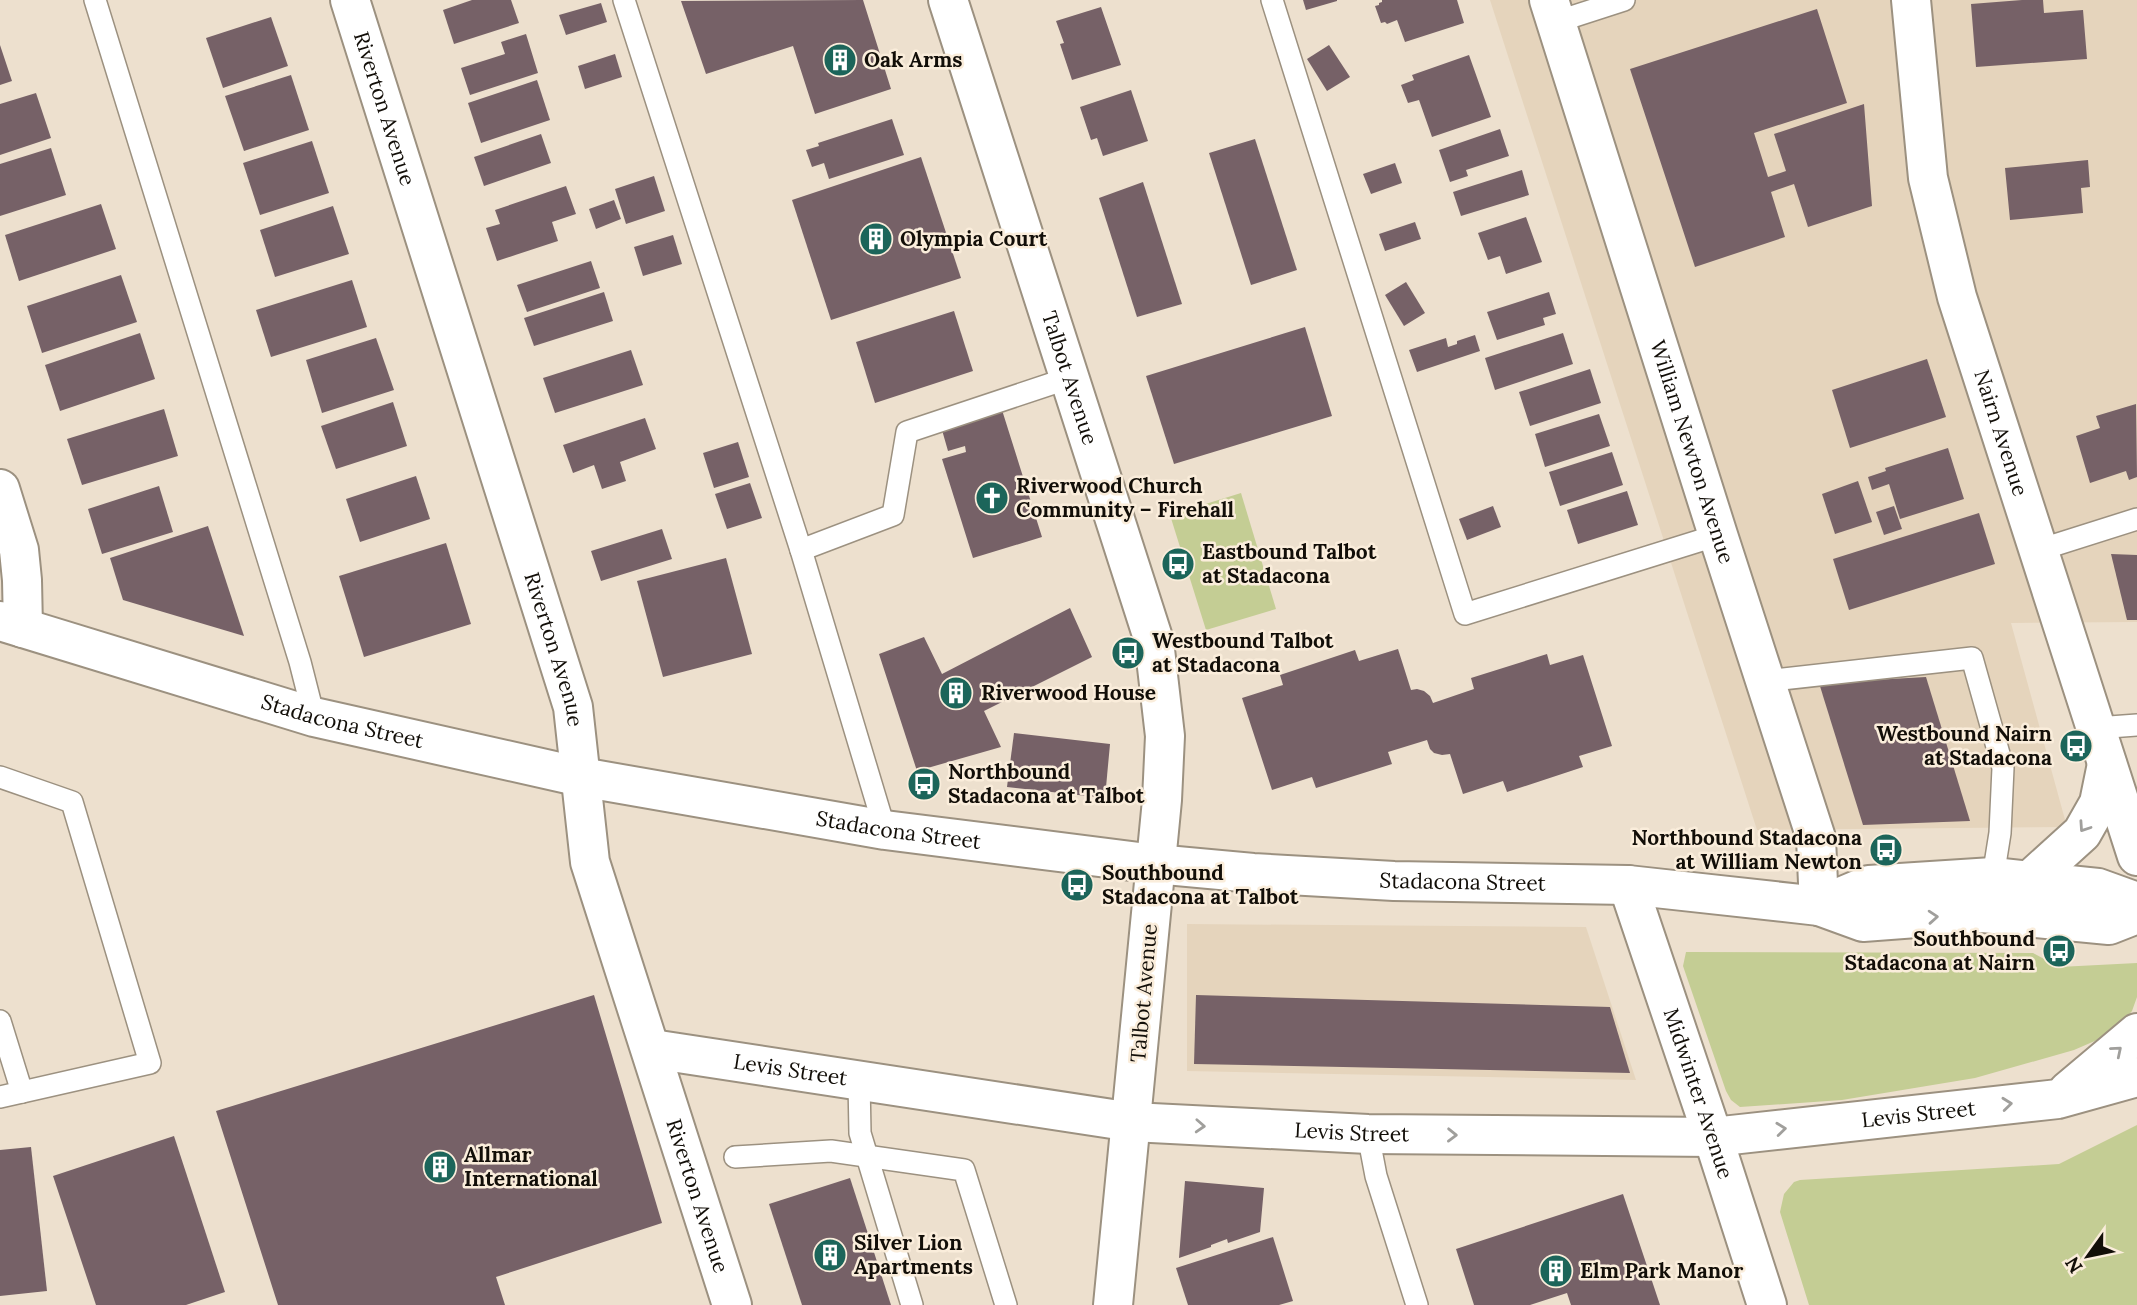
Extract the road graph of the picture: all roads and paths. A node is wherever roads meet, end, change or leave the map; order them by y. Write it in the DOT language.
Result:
graph roads {
  1 [pos="95,0"];
  2 [pos="350,0"];
  3 [pos="625,0"];
  4 [pos="948,0"];
  5 [pos="1272,0"];
  6 [pos="1624,0"];
  7 [pos="1911,0"];
  8 [pos="1552,11"];
  9 [pos="1069,378"];
  10 [pos="0,489"];
  11 [pos="2137,519"];
  12 [pos="1718,535"];
  13 [pos="801,550"];
  14 [pos="2039,550"];
  15 [pos="11,624"];
  16 [pos="1765,681"];
  17 [pos="314,717"];
  18 [pos="2137,725"];
  19 [pos="2101,746"];
  20 [pos="581,776"];
  21 [pos="0,777"];
  22 [pos="885,830"];
  23 [pos="2137,856"];
  24 [pos="1155,864"];
  25 [pos="2011,879"];
  26 [pos="1628,885"];
  27 [pos="2137,902"];
  28 [pos="1819,906"];
  29 [pos="1973,914"];
  30 [pos="2137,914"];
  31 [pos="0,1021"];
  32 [pos="2137,1033"];
  33 [pos="652,1049"];
  34 [pos="2137,1077"];
  35 [pos="859,1081"];
  36 [pos="22,1092"];
  37 [pos="0,1097"];
  38 [pos="2058,1099"];
  39 [pos="1132,1122"];
  40 [pos="1368,1134"];
  41 [pos="1713,1137"];
  42 [pos="867,1156"];
  43 [pos="734,1157"];
  44 [pos="732,1305"];
  45 [pos="912,1305"];
  46 [pos="1006,1305"];
  47 [pos="1114,1305"];
  48 [pos="1417,1305"];
  49 [pos="1767,1305"];
  1 -- 17 [label="lane"];
  2 -- 20 [label="street, Riverton Avenue"];
  3 -- 13 [label="lane"];
  4 -- 9 [label="street, Talbot Avenue"];
  5 -- 12 [label="lane"];
  6 -- 8 [label="lane"];
  7 -- 14 [label="street, Nairn Avenue"];
  8 -- 12 [label="street, William Newton Avenue"];
  9 -- 13 [label="lane"];
  9 -- 24 [label="street, Talbot Avenue"];
  10 -- 15 [label="street"];
  11 -- 14 [label="lane"];
  12 -- 16 [label="street, William Newton Avenue"];
  13 -- 22 [label="lane"];
  14 -- 19 [label="street, Nairn Avenue"];
  15 -- 17 [label="street, Stadacona Street"];
  16 -- 25 [label="lane"];
  16 -- 28 [label="street, William Newton Avenue"];
  17 -- 20 [label="street, Stadacona Street"];
  18 -- 19 [label="lane"];
  19 -- 23 [label="street, Nairn Avenue"];
  19 -- 25 [label="street, one-way"];
  20 -- 22 [label="street, Stadacona Street"];
  20 -- 33 [label="street, Riverton Avenue"];
  21 -- 36 [label="lane"];
  22 -- 24 [label="street, Stadacona Street"];
  24 -- 26 [label="street, Stadacona Street"];
  24 -- 39 [label="street, Talbot Avenue"];
  25 -- 27 [label="street, Stadacona Street"];
  25 -- 28 [label="street, Stadacona Street"];
  25 -- 29 [label="street"];
  26 -- 28 [label="street, Stadacona Street"];
  26 -- 41 [label="street, Midwinter Avenue"];
  28 -- 29 [label="street, Stadacona Street, one-way"];
  29 -- 30 [label="street, Stadacona Street"];
  31 -- 36 [label="lane"];
  38 -- 32 [label="street, one-way"];
  33 -- 35 [label="street, Levis Street"];
  33 -- 44 [label="street, Riverton Avenue"];
  34 -- 38 [label="street, Levis Street"];
  35 -- 39 [label="street, Levis Street"];
  35 -- 42 [label="lane"];
  36 -- 37 [label="lane"];
  41 -- 38 [label="street, Levis Street, one-way"];
  39 -- 40 [label="street, Levis Street, one-way"];
  39 -- 47 [label="street, Talbot Avenue"];
  40 -- 41 [label="street, Levis Street, one-way"];
  40 -- 48 [label="lane"];
  41 -- 49 [label="street, Midwinter Avenue"];
  42 -- 43 [label="lane"];
  42 -- 45 [label="lane"];
  42 -- 46 [label="lane"];
}
